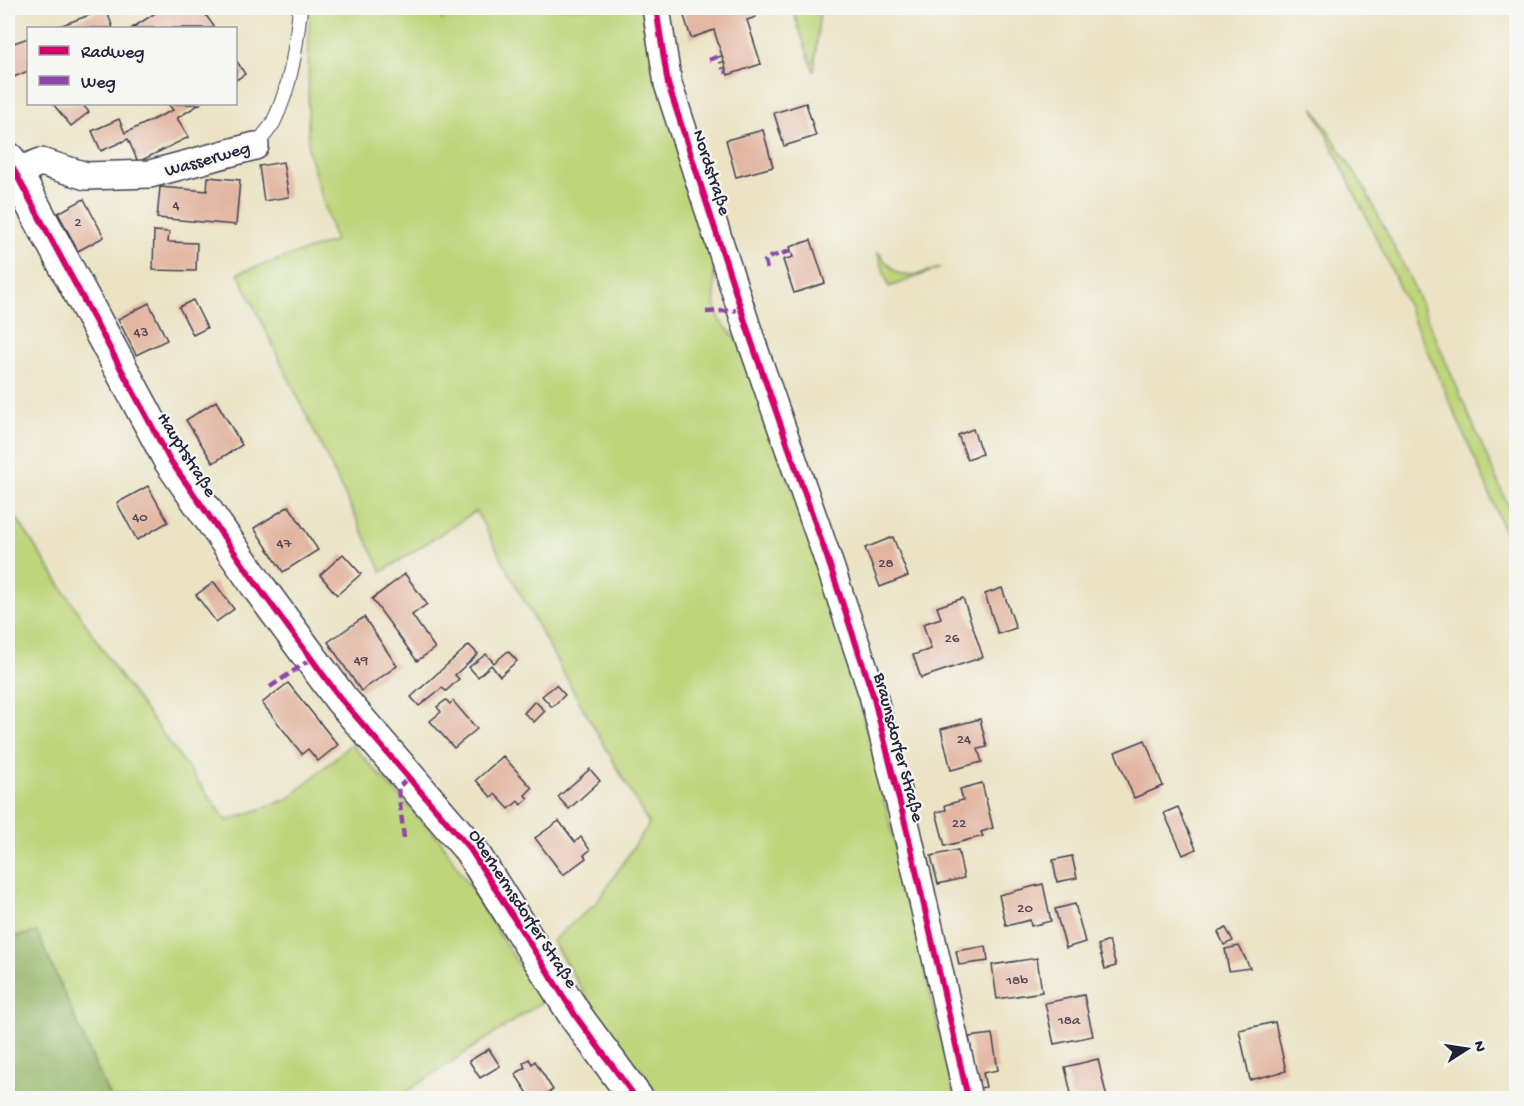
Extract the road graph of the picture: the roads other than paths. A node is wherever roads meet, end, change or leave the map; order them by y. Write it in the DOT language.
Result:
graph roads {
  1 [pos="300,8"];
  2 [pos="656,8"];
  3 [pos="255,146"];
  4 [pos="11,165"];
  5 [pos="752,343"];
  6 [pos="377,743"];
  7 [pos="636,1098"];
  8 [pos="968,1098"];
  1 -- 3 [label="lane, Wasserweg"];
  2 -- 5 [label="street, Nordstraße"];
  3 -- 4 [label="street, Wasserweg"];
  4 -- 6 [label="street, Hauptstraße"];
  5 -- 8 [label="street, Braunsdorfer Straße"];
  6 -- 7 [label="street, Oberhermsdorfer Straße"];
}
